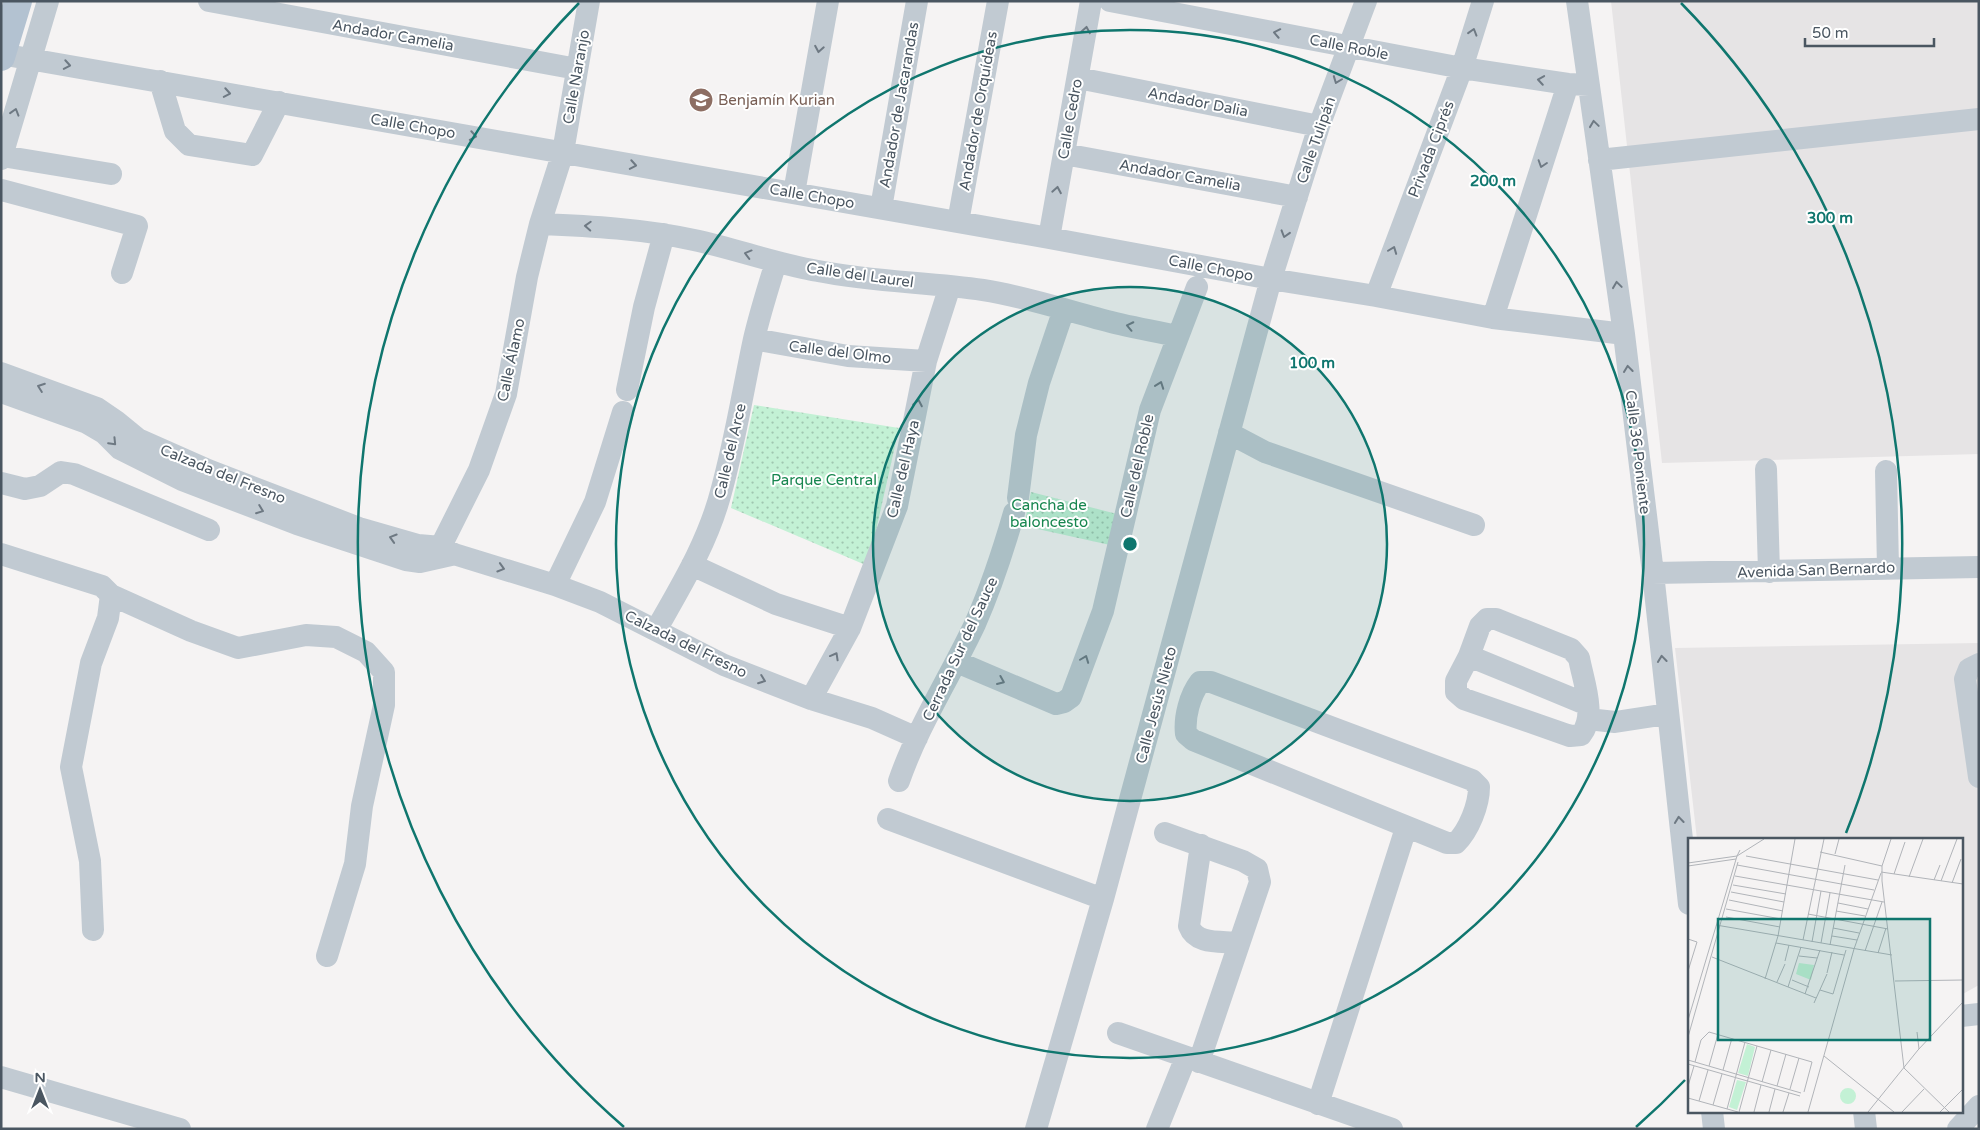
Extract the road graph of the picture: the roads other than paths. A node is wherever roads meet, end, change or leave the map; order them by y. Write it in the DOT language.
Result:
graph roads {
  1 [pos="18,1"];
  2 [pos="48,1"];
  3 [pos="209,1"];
  4 [pos="589,1"];
  5 [pos="828,1"];
  6 [pos="917,1"];
  7 [pos="998,1"];
  8 [pos="1091,1"];
  9 [pos="1110,1"];
  10 [pos="1366,1"];
  11 [pos="1483,1"];
  12 [pos="1577,1"];
  13 [pos="1350,47"];
  14 [pos="2,55"];
  15 [pos="31,59"];
  16 [pos="1462,68"];
  17 [pos="577,69"];
  18 [pos="1078,78"];
  19 [pos="160,81"];
  20 [pos="1578,85"];
  21 [pos="279,102"];
  22 [pos="1979,120"];
  23 [pos="1319,126"];
  24 [pos="563,152"];
  25 [pos="1064,154"];
  26 [pos="2,158"];
  27 [pos="1599,160"];
  28 [pos="111,174"];
  29 [pos="1,190"];
  30 [pos="794,193"];
  31 [pos="1297,197"];
  32 [pos="881,208"];
  33 [pos="958,222"];
  34 [pos="540,224"];
  35 [pos="664,234"];
  36 [pos="1049,238"];
  37 [pos="776,262"];
  38 [pos="122,274"];
  39 [pos="1271,280"];
  40 [pos="950,286"];
  41 [pos="1197,287"];
  42 [pos="1376,296"];
  43 [pos="1064,309"];
  44 [pos="1493,318"];
  45 [pos="1624,334"];
  46 [pos="1178,336"];
  47 [pos="754,339"];
  48 [pos="926,361"];
  49 [pos="1,373"];
  50 [pos="627,390"];
  51 [pos="1,392"];
  52 [pos="60,403"];
  53 [pos="623,412"];
  54 [pos="1229,433"];
  55 [pos="1766,468"];
  56 [pos="1886,470"];
  57 [pos="1,483"];
  58 [pos="1474,525"];
  59 [pos="210,530"];
  60 [pos="443,553"];
  61 [pos="1,554"];
  62 [pos="692,565"];
  63 [pos="1979,567"];
  64 [pos="1888,568"];
  65 [pos="1769,572"];
  66 [pos="1653,573"];
  67 [pos="555,585"];
  68 [pos="111,595"];
  69 [pos="850,628"];
  70 [pos="656,630"];
  71 [pos="1469,656"];
  72 [pos="957,662"];
  73 [pos="1979,664"];
  74 [pos="812,698"];
  75 [pos="1588,712"];
  76 [pos="1668,714"];
  77 [pos="916,738"];
  78 [pos="1979,777"];
  79 [pos="899,781"];
  80 [pos="888,819"];
  81 [pos="1406,828"];
  82 [pos="1165,833"];
  83 [pos="1201,846"];
  84 [pos="1688,895"];
  85 [pos="1103,899"];
  86 [pos="92,930"];
  87 [pos="1238,943"];
  88 [pos="327,956"];
  89 [pos="1979,1014"];
  90 [pos="1962,1016"];
  91 [pos="1118,1033"];
  92 [pos="1192,1059"];
  93 [pos="1,1076"];
  94 [pos="1318,1104"];
  95 [pos="1979,1106"];
  96 [pos="1712,1112"];
  97 [pos="1864,1112"];
  98 [pos="1952,1112"];
  99 [pos="126,1121"];
  100 [pos="180,1129"];
  101 [pos="1036,1129"];
  102 [pos="1157,1129"];
  103 [pos="1392,1129"];
  104 [pos="1714,1129"];
  105 [pos="1866,1129"];
  106 [pos="1956,1129"];
  1 -- 14 [label="main road"];
  2 -- 15 [label="street"];
  3 -- 17 [label="street, Andador Camelia"];
  4 -- 17 [label="street, Calle Naranjo"];
  5 -- 30 [label="street, one-way"];
  6 -- 32 [label="street, Andador de Jacarandas"];
  7 -- 33 [label="street, Andador de Orquídeas"];
  18 -- 8 [label="street, Calle Cedro, one-way"];
  13 -- 9 [label="street, Calle Roble, one-way"];
  10 -- 13 [label="street, Calle Tulipán"];
  16 -- 11 [label="street, Privada Ciprés, one-way"];
  12 -- 20 [label="street, Calle 36 Poniente"];
  13 -- 16 [label="street, Calle Roble"];
  13 -- 23 [label="street, Calle Tulipán, one-way"];
  14 -- 15 [label="street, Calle Chopo"];
  15 -- 19 [label="street, Calle Chopo, one-way"];
  26 -- 15 [label="street, one-way"];
  20 -- 16 [label="street, Calle Roble, one-way"];
  42 -- 16 [label="street, Privada Ciprés, one-way"];
  17 -- 24 [label="street, Calle Naranjo"];
  18 -- 23 [label="street, Andador Dalia"];
  18 -- 25 [label="street, Calle Cedro"];
  19 -- 21 [label="street, Calle Chopo, one-way"];
  19 -- 21 [label="street"];
  27 -- 20 [label="street, Calle 36 Poniente, one-way"];
  20 -- 44 [label="street, one-way"];
  21 -- 24 [label="street, Calle Chopo, one-way"];
  22 -- 27 [label="street"];
  23 -- 31 [label="street, Calle Tulipán"];
  24 -- 30 [label="street, Calle Chopo, one-way"];
  24 -- 34 [label="street, Calle Álamo"];
  25 -- 31 [label="street, Andador Camelia"];
  36 -- 25 [label="street, Calle Cedro, one-way"];
  26 -- 28 [label="street"];
  45 -- 27 [label="street, Calle 36 Poniente, one-way"];
  29 -- 38 [label="street"];
  30 -- 32 [label="street, Calle Chopo"];
  31 -- 39 [label="street, Calle Tulipán, one-way"];
  32 -- 33 [label="street, Calle Chopo"];
  33 -- 36 [label="street, Calle Chopo"];
  35 -- 34 [label="street, Calle del Laurel, one-way"];
  34 -- 60 [label="street, Calle Álamo"];
  37 -- 35 [label="street, Calle del Laurel, one-way"];
  35 -- 50 [label="street"];
  36 -- 39 [label="street, Calle Chopo"];
  37 -- 40 [label="street, Calle del Laurel"];
  37 -- 47 [label="street, Calle del Arce"];
  39 -- 42 [label="street, Calle Chopo"];
  39 -- 54 [label="street, Calle Jesús Nieto"];
  40 -- 43 [label="street, Calle del Laurel"];
  40 -- 48 [label="street, Calle del Haya"];
  41 -- 46 [label="street, Calle del Roble"];
  42 -- 44 [label="street, Calle Chopo"];
  46 -- 43 [label="street, Calle del Laurel, one-way"];
  43 -- 72 [label="street, Cerrada Sur del Sauce"];
  44 -- 45 [label="street, Calle Chopo"];
  66 -- 45 [label="street, Calle 36 Poniente, one-way"];
  72 -- 46 [label="street, Calle del Roble, one-way"];
  47 -- 48 [label="street, Calle del Olmo"];
  47 -- 62 [label="street, Calle del Arce"];
  69 -- 48 [label="street, Calle del Haya, one-way"];
  52 -- 49 [label="street, Calzada del Fresno, one-way"];
  51 -- 52 [label="street, Calzada del Fresno"];
  52 -- 60 [label="street, Calzada del Fresno"];
  53 -- 67 [label="street"];
  54 -- 58 [label="street"];
  54 -- 85 [label="street, Calle Jesús Nieto"];
  55 -- 65 [label="street"];
  56 -- 64 [label="street"];
  57 -- 59 [label="street"];
  60 -- 67 [label="street, Calzada del Fresno, one-way"];
  61 -- 68 [label="street"];
  62 -- 69 [label="street"];
  62 -- 70 [label="street, Calle del Arce"];
  63 -- 64 [label="street, Avenida San Bernardo"];
  64 -- 65 [label="street, Avenida San Bernardo"];
  65 -- 66 [label="street, Avenida San Bernardo"];
  76 -- 66 [label="street, Calle 36 Poniente, one-way"];
  67 -- 70 [label="street, Calzada del Fresno"];
  68 -- 86 [label="street"];
  68 -- 88 [label="street"];
  74 -- 69 [label="street, Calle del Haya, one-way"];
  70 -- 74 [label="street, Calzada del Fresno, one-way"];
  71 -- 75 [label="street"];
  71 -- 75 [label="street"];
  71 -- 75 [label="street"];
  72 -- 77 [label="street, Cerrada Sur del Sauce"];
  73 -- 78 [label="street"];
  74 -- 77 [label="street, Calzada del Fresno"];
  75 -- 76 [label="street"];
  84 -- 76 [label="street, Calle 36 Poniente, one-way"];
  77 -- 79 [label="street, Cerrada Sur del Sauce"];
  80 -- 85 [label="street"];
  81 -- 81 [label="street"];
  81 -- 94 [label="street"];
  82 -- 83 [label="street"];
  83 -- 87 [label="street"];
  83 -- 87 [label="street"];
  85 -- 101 [label="street, Calle Jesús Nieto"];
  87 -- 92 [label="street"];
  89 -- 90 [label="street"];
  91 -- 92 [label="street"];
  92 -- 94 [label="street"];
  92 -- 102 [label="street"];
  93 -- 99 [label="street"];
  94 -- 103 [label="street"];
  95 -- 106 [label="street"];
  96 -- 104 [label="street"];
  97 -- 105 [label="street"];
  98 -- 106 [label="street"];
  99 -- 100 [label="street"];
}
